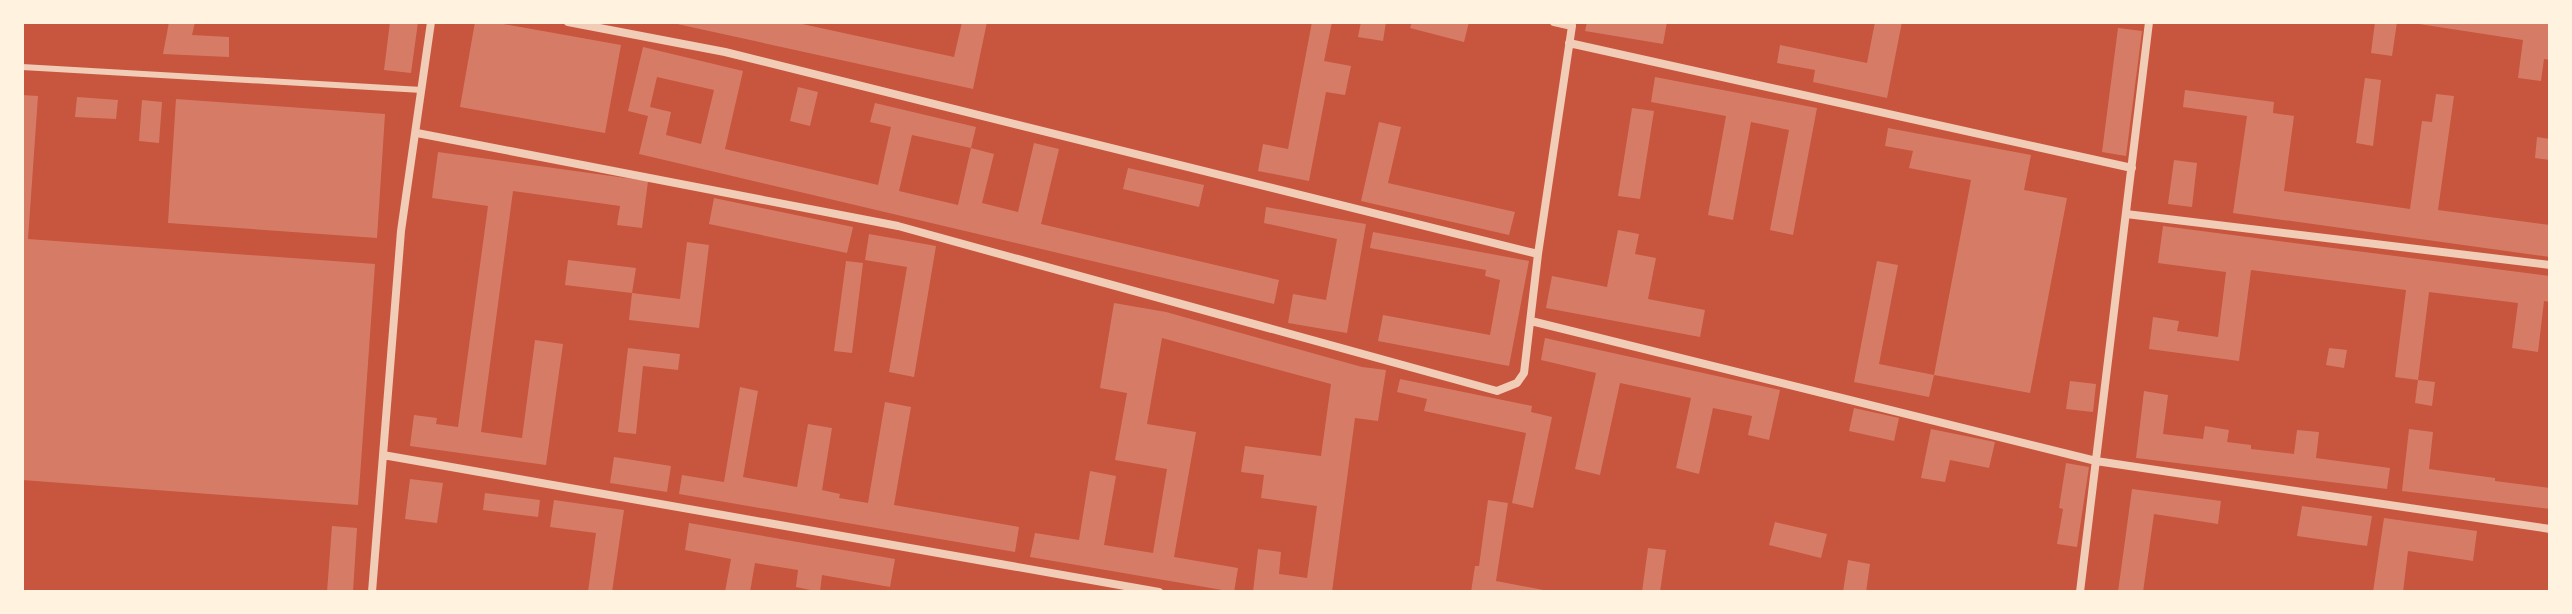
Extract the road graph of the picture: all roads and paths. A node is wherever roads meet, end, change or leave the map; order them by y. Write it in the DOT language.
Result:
graph roads {
  1 [pos="431,22"];
  2 [pos="568,22"];
  3 [pos="1554,22"];
  4 [pos="2149,22"];
  5 [pos="1572,24"];
  6 [pos="1569,43"];
  7 [pos="22,67"];
  8 [pos="422,90"];
  9 [pos="417,133"];
  10 [pos="2132,168"];
  11 [pos="2126,214"];
  12 [pos="1538,254"];
  13 [pos="2550,265"];
  14 [pos="1531,321"];
  15 [pos="383,455"];
  16 [pos="2096,461"];
  17 [pos="2550,529"];
  18 [pos="372,592"];
  19 [pos="1159,592"];
  20 [pos="2080,592"];
  1 -- 8 [label="street"];
  2 -- 12 [label="street"];
  3 -- 5 [label="street"];
  4 -- 10 [label="street"];
  5 -- 6 [label="street"];
  6 -- 10 [label="street"];
  6 -- 12 [label="street"];
  7 -- 8 [label="lane"];
  8 -- 9 [label="street"];
  9 -- 14 [label="street"];
  9 -- 15 [label="street"];
  10 -- 11 [label="street"];
  11 -- 13 [label="street"];
  11 -- 16 [label="street"];
  12 -- 14 [label="street"];
  14 -- 16 [label="street"];
  15 -- 18 [label="street"];
  15 -- 19 [label="street"];
  16 -- 17 [label="street"];
  16 -- 20 [label="street"];
}
